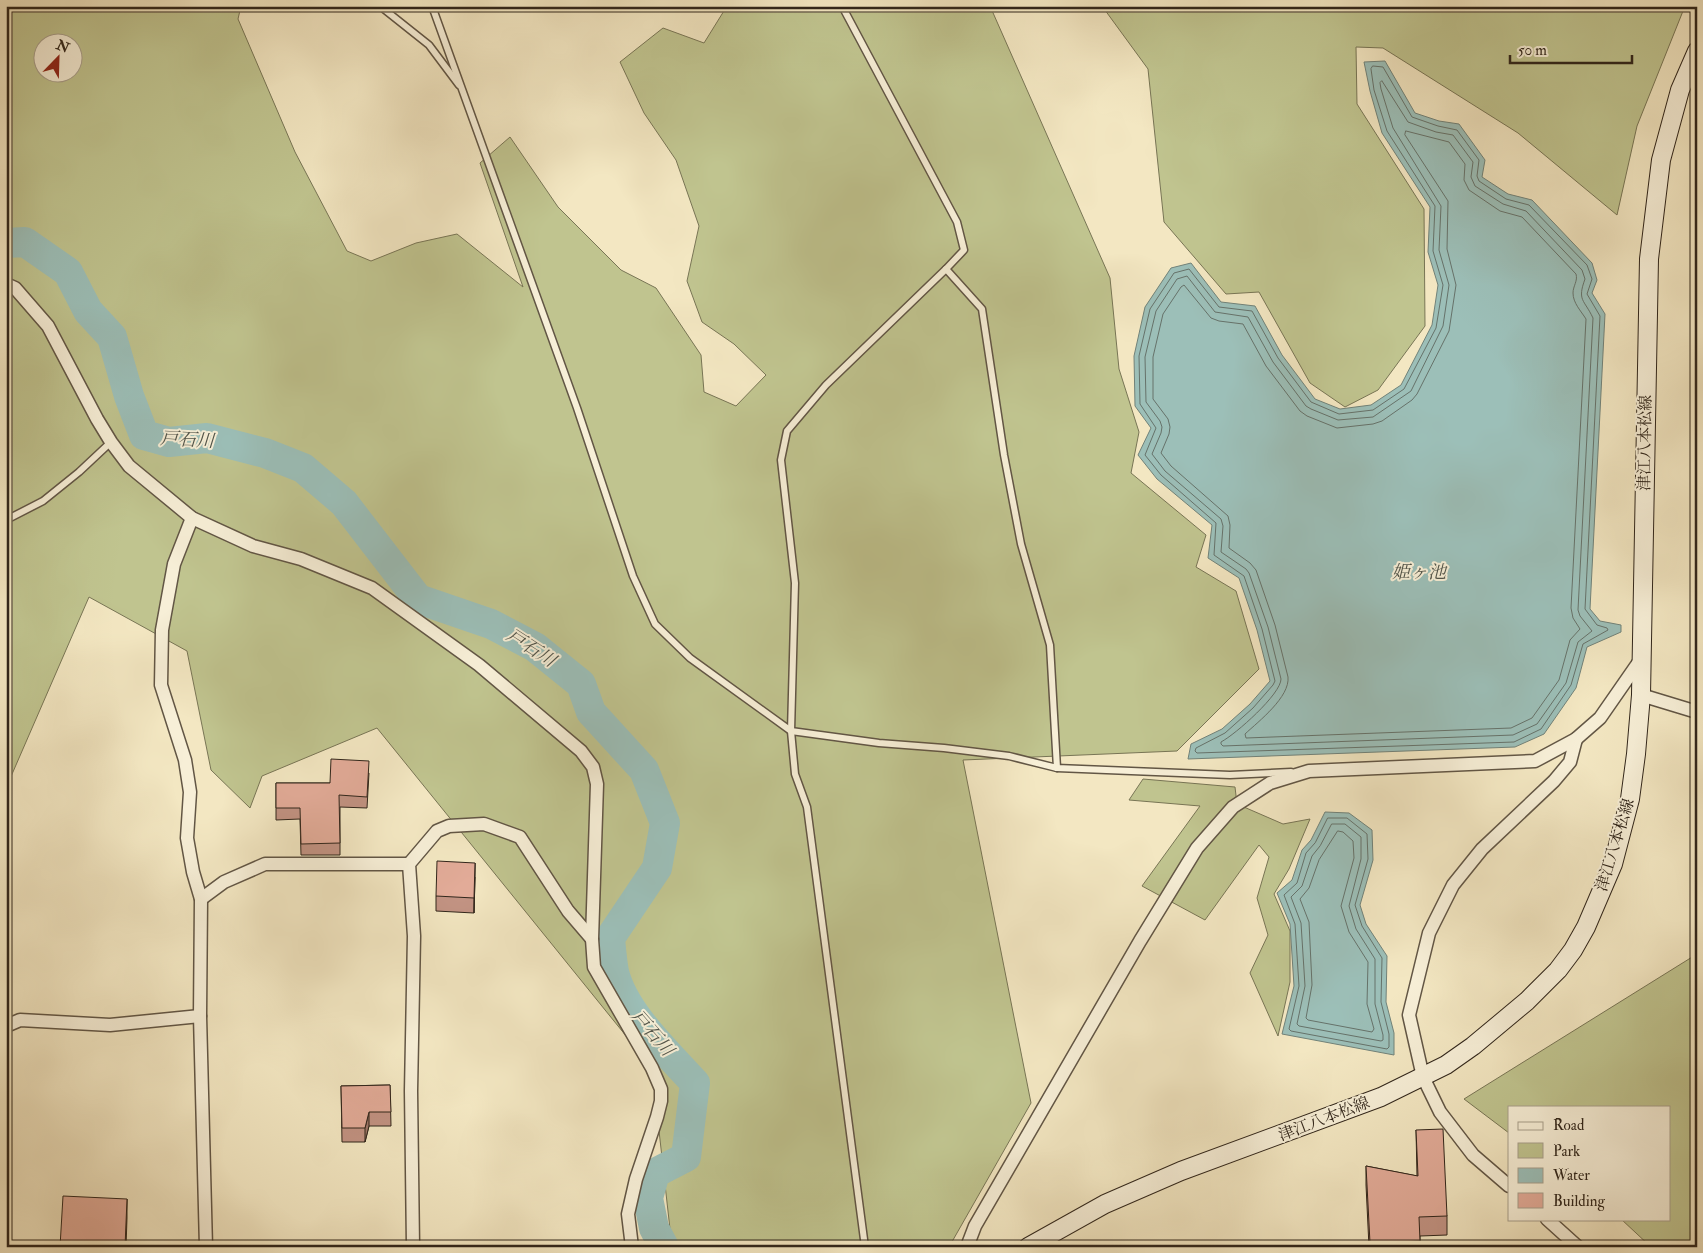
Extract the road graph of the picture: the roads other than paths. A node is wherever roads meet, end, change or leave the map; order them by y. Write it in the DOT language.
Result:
graph roads {
  1 [pos="380,6"];
  2 [pos="432,6"];
  3 [pos="842,6"];
  4 [pos="1697,52"];
  5 [pos="464,92"];
  6 [pos="946,270"];
  7 [pos="6,284"];
  8 [pos="111,442"];
  9 [pos="192,518"];
  10 [pos="6,520"];
  11 [pos="1641,659"];
  12 [pos="1641,696"];
  13 [pos="1697,712"];
  14 [pos="791,731"];
  15 [pos="1576,740"];
  16 [pos="1057,768"];
  17 [pos="1309,771"];
  18 [pos="409,864"];
  19 [pos="200,899"];
  20 [pos="592,939"];
  21 [pos="200,1016"];
  22 [pos="6,1026"];
  23 [pos="1423,1077"];
  24 [pos="1508,1185"];
  25 [pos="1548,1220"];
  26 [pos="206,1247"];
  27 [pos="412,1247"];
  28 [pos="632,1247"];
  29 [pos="865,1247"];
  30 [pos="967,1247"];
  31 [pos="1028,1247"];
  32 [pos="1578,1247"];
  1 -- 5 [label="lane"];
  2 -- 5 [label="lane"];
  3 -- 6 [label="lane"];
  4 -- 11 [label="main road, 津江八本松線"];
  5 -- 14 [label="lane"];
  6 -- 14 [label="lane"];
  6 -- 16 [label="lane"];
  7 -- 8 [label="street"];
  8 -- 9 [label="street"];
  8 -- 10 [label="lane"];
  9 -- 19 [label="street"];
  9 -- 20 [label="street"];
  11 -- 12 [label="main road, 津江八本松線"];
  11 -- 15 [label="street"];
  12 -- 13 [label="street"];
  12 -- 23 [label="main road, 津江八本松線"];
  14 -- 16 [label="lane"];
  14 -- 29 [label="lane"];
  15 -- 17 [label="street"];
  15 -- 23 [label="street"];
  16 -- 17 [label="lane"];
  17 -- 30 [label="street"];
  18 -- 19 [label="street"];
  18 -- 20 [label="street"];
  18 -- 27 [label="street"];
  19 -- 21 [label="street"];
  20 -- 28 [label="street"];
  21 -- 22 [label="street"];
  21 -- 26 [label="street"];
  23 -- 24 [label="street"];
  23 -- 31 [label="main road, 津江八本松線"];
  25 -- 32 [label="street"];
}
